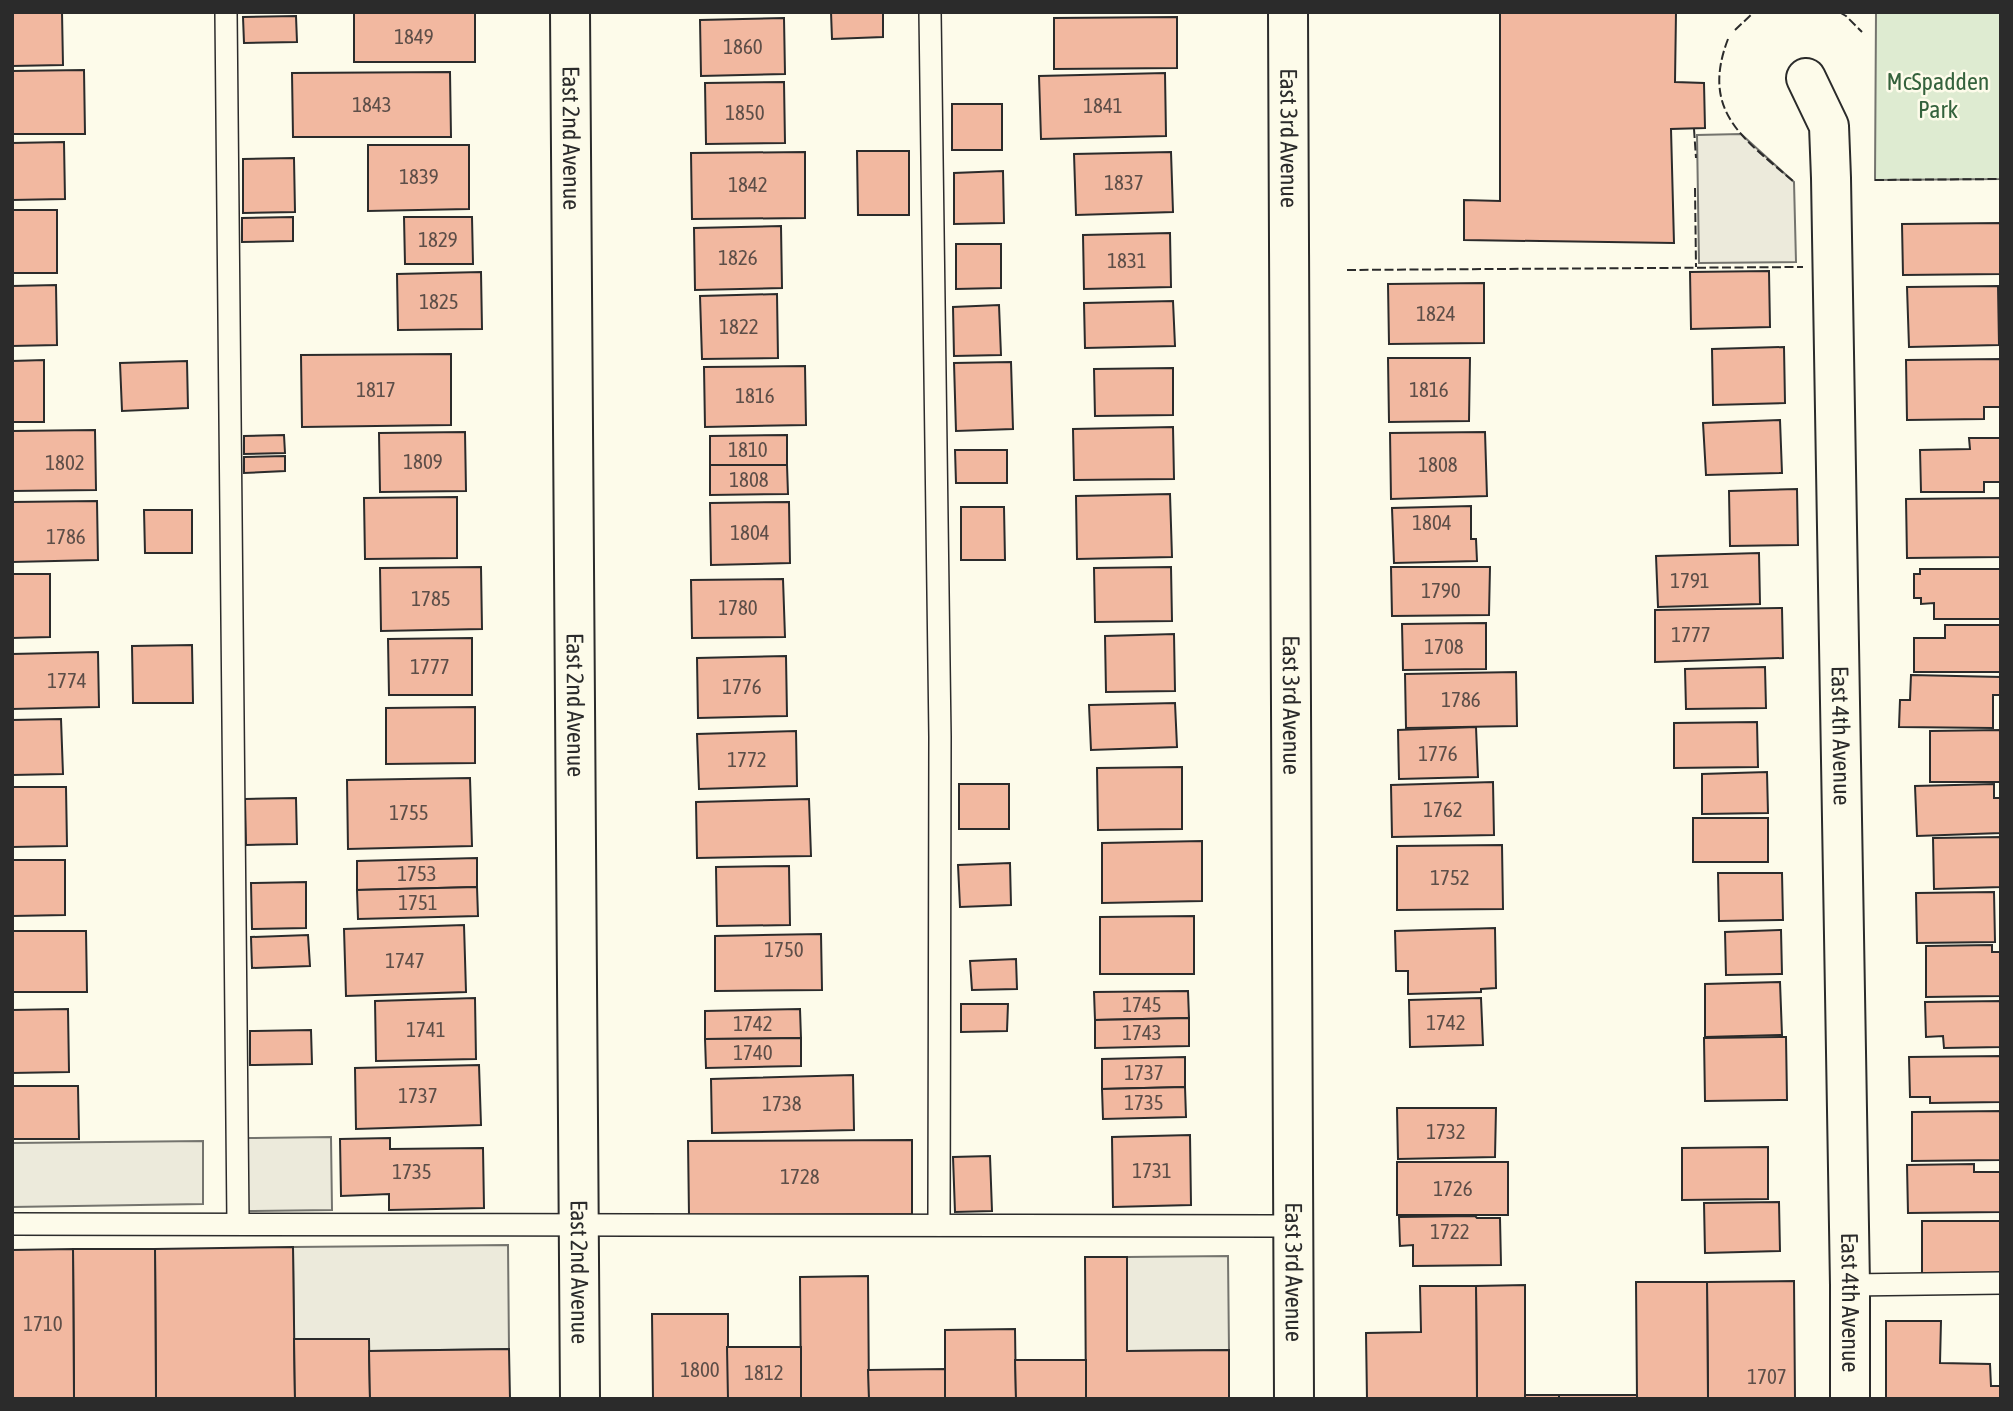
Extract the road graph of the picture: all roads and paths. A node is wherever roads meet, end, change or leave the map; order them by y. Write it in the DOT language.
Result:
graph roads {
  1 [pos="226,12"];
  2 [pos="570,12"];
  3 [pos="930,12"];
  4 [pos="1289,12"];
  5 [pos="1806,78"];
  6 [pos="238,1223"];
  7 [pos="12,1224"];
  8 [pos="939,1225"];
  9 [pos="577,1226"];
  10 [pos="1293,1226"];
  11 [pos="2001,1283"];
  12 [pos="1850,1285"];
  13 [pos="580,1399"];
  14 [pos="1294,1399"];
  15 [pos="1850,1399"];
  1 -- 6 [label="lane"];
  2 -- 9 [label="street, East 2nd Avenue"];
  3 -- 8 [label="lane"];
  4 -- 10 [label="street, East 3rd Avenue"];
  5 -- 12 [label="street, East 4th Avenue"];
  6 -- 7 [label="lane"];
  6 -- 9 [label="lane"];
  8 -- 9 [label="lane"];
  8 -- 10 [label="lane"];
  9 -- 13 [label="street, East 2nd Avenue"];
  10 -- 14 [label="street, East 3rd Avenue"];
  11 -- 12 [label="lane"];
  12 -- 15 [label="street, East 4th Avenue"];
}
